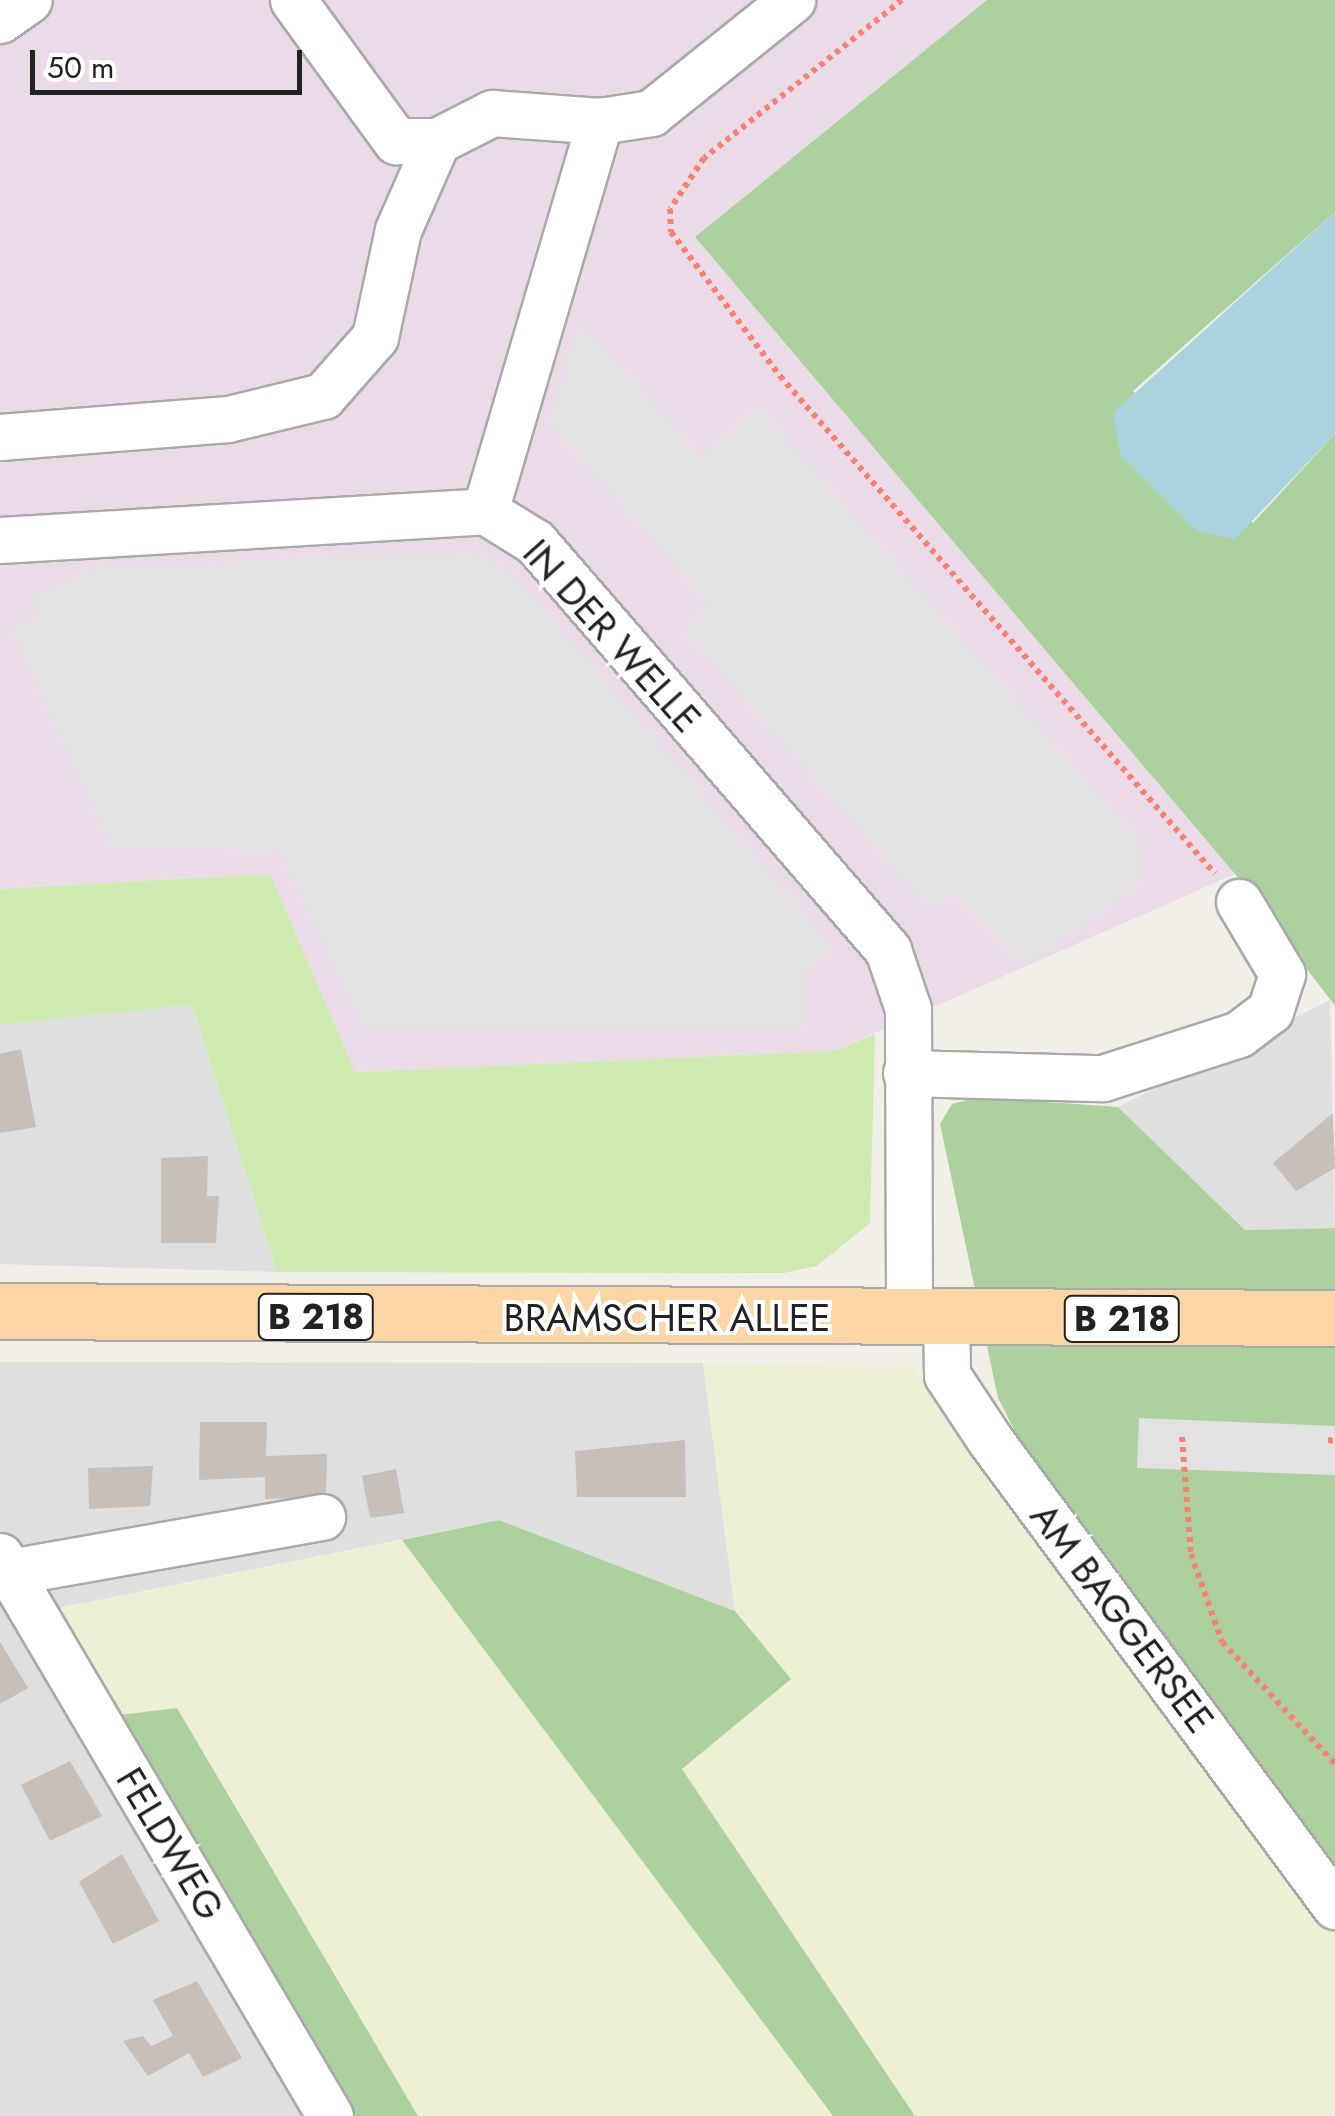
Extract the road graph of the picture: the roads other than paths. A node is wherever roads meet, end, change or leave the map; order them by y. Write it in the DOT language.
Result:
graph roads {
  1 [pos="29,0"];
  2 [pos="293,0"];
  3 [pos="792,0"];
  4 [pos="0,20"];
  5 [pos="600,120"];
  6 [pos="437,141"];
  7 [pos="0,437"];
  8 [pos="484,511"];
  9 [pos="0,540"];
  10 [pos="1239,902"];
  11 [pos="906,1073"];
  12 [pos="0,1310"];
  13 [pos="928,1316"];
  14 [pos="1335,1318"];
  15 [pos="322,1517"];
  16 [pos="5,1564"];
  17 [pos="1335,1906"];
  18 [pos="330,2116"];
  1 -- 4 [label="street"];
  2 -- 6 [label="street"];
  3 -- 5 [label="street"];
  5 -- 6 [label="street"];
  5 -- 8 [label="street"];
  6 -- 7 [label="street"];
  8 -- 9 [label="street"];
  8 -- 11 [label="street, IN DER WELLE"];
  10 -- 11 [label="street"];
  11 -- 13 [label="street, IN DER WELLE"];
  12 -- 13 [label="main road, BRAMSCHER ALLEE / B 218"];
  13 -- 14 [label="main road, BRAMSCHER ALLEE / B 218"];
  13 -- 17 [label="street, AM BAGGERSEE"];
  15 -- 16 [label="street, FELDWEG"];
  16 -- 18 [label="street, FELDWEG"];
}
